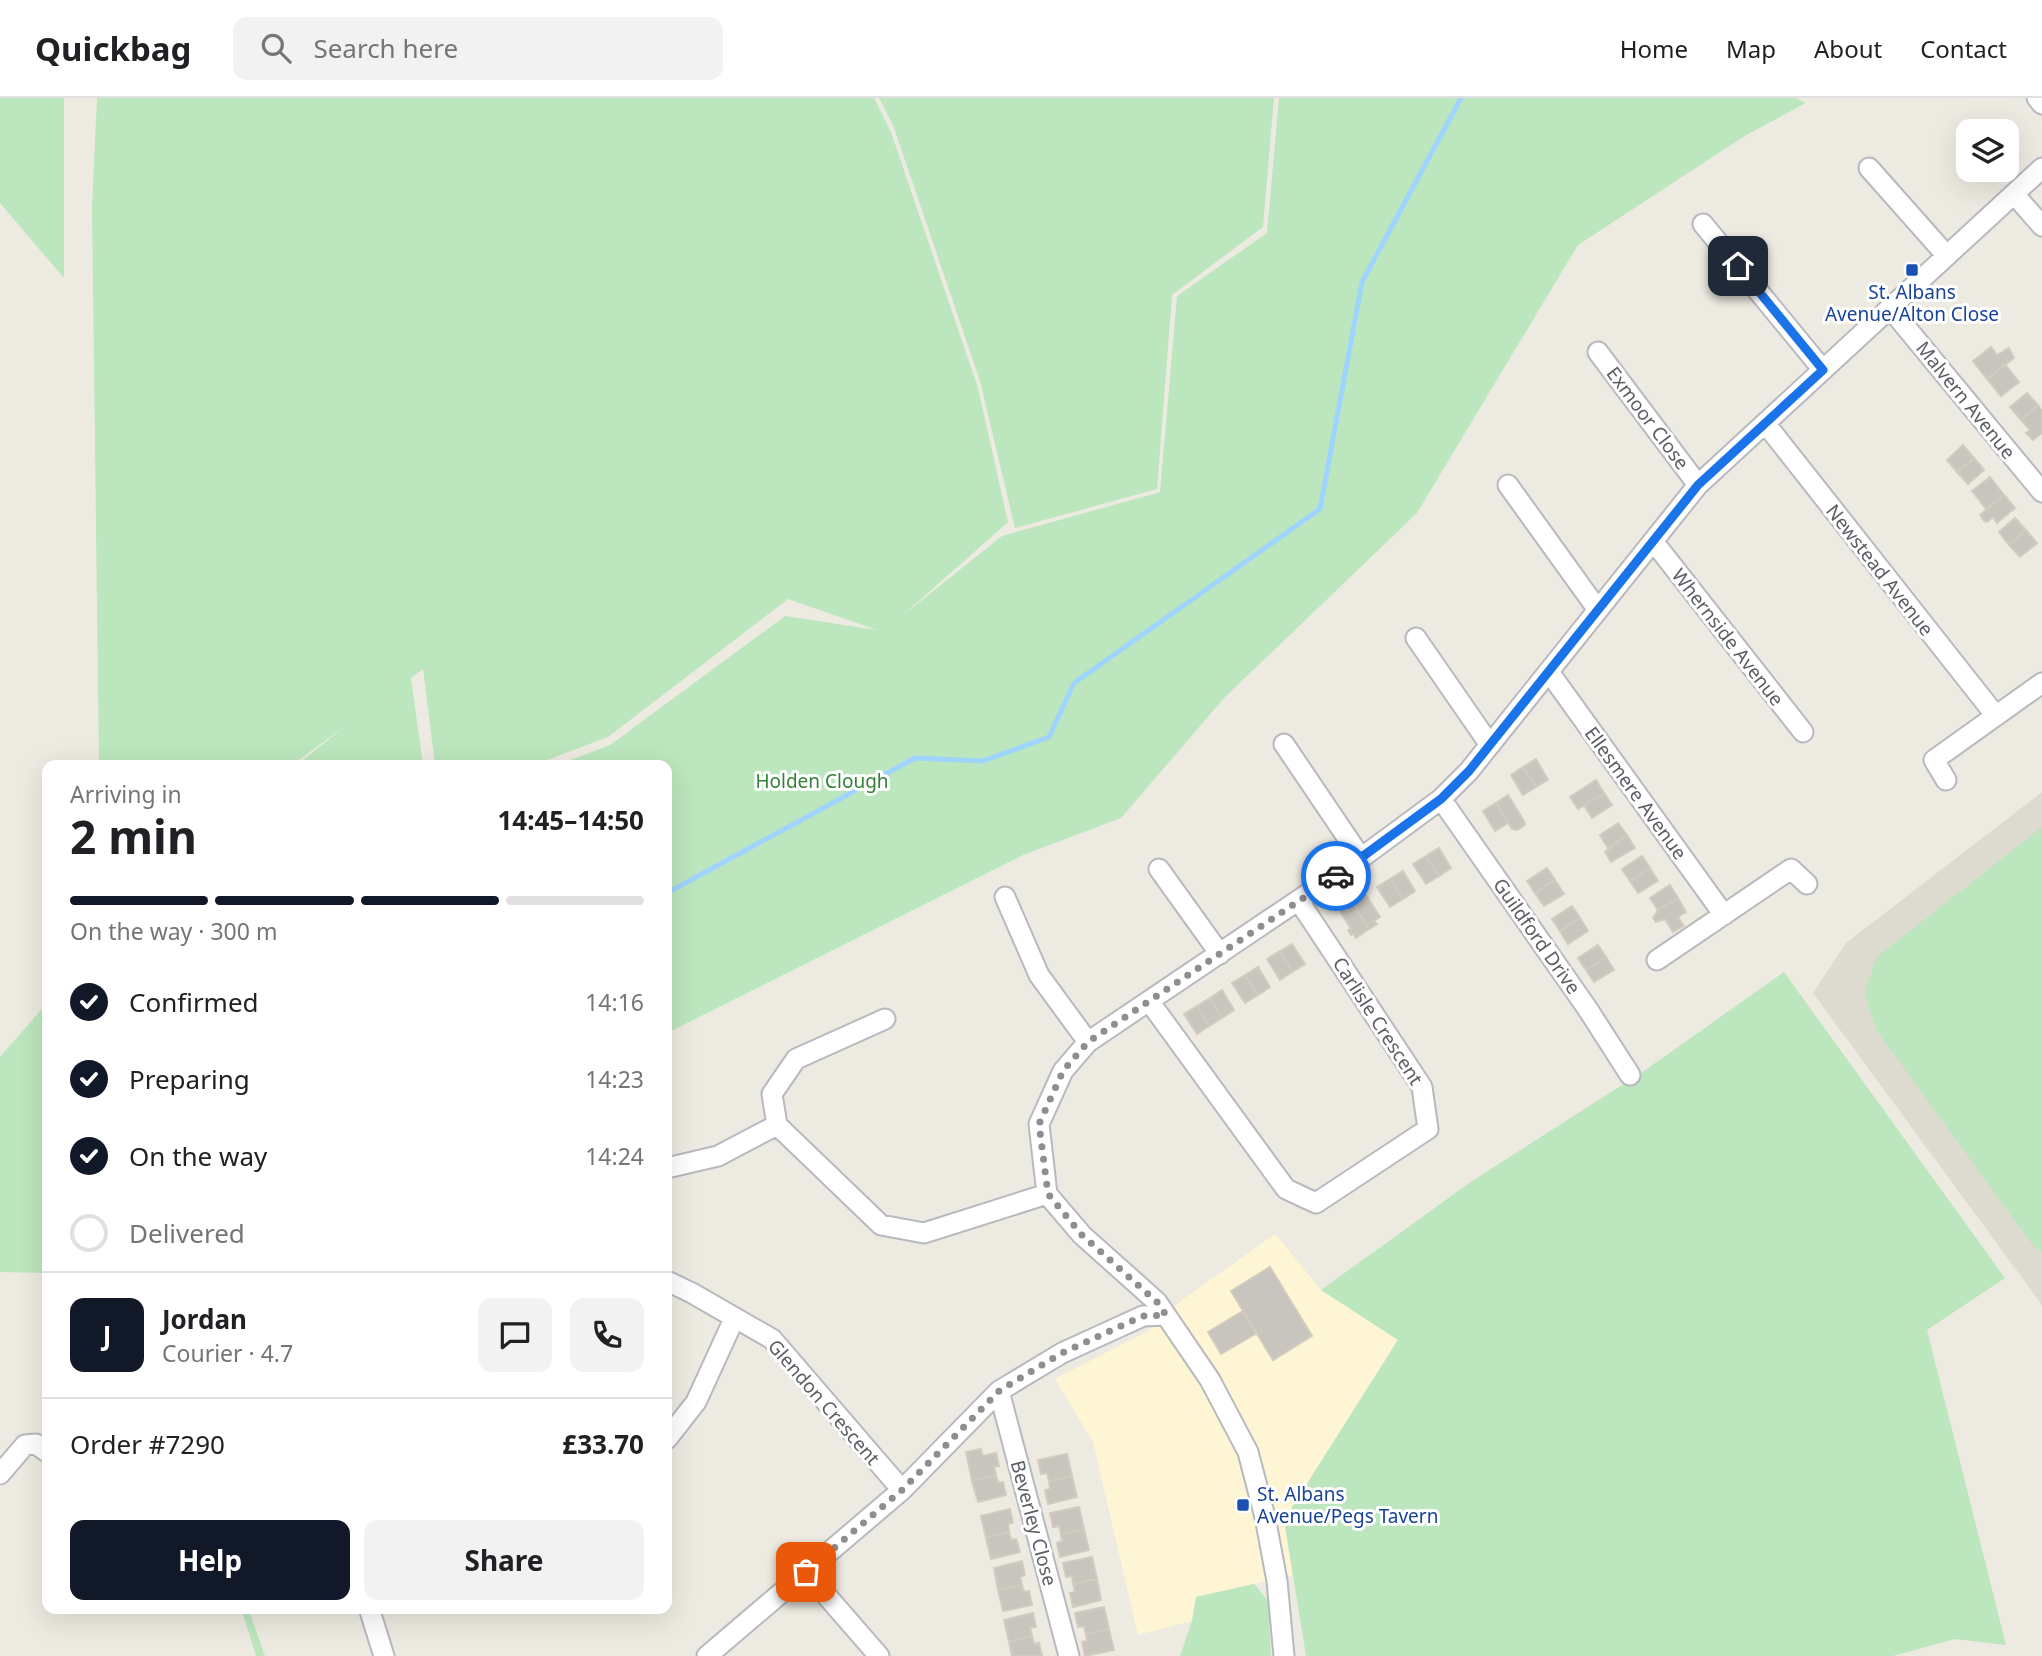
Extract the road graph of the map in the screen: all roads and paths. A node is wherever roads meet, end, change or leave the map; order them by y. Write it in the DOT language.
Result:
graph roads {
  1 [pos="2037,98"];
  2 [pos="2042,104"];
  3 [pos="1869,168"];
  4 [pos="2042,168"];
  5 [pos="2014,194"];
  6 [pos="1703,224"];
  7 [pos="2042,226"];
  8 [pos="1947,256"];
  9 [pos="1890,308"];
  10 [pos="1598,352"];
  11 [pos="1823,370"];
  12 [pos="1765,423"];
  13 [pos="1508,485"];
  14 [pos="1698,485"];
  15 [pos="2042,492"];
  16 [pos="1653,541"];
  17 [pos="1598,610"];
  18 [pos="1416,638"];
  19 [pos="1549,672"];
  20 [pos="2042,683"];
  21 [pos="1996,716"];
  22 [pos="1803,732"];
  23 [pos="1284,744"];
  24 [pos="1490,745"];
  25 [pos="1946,780"];
  26 [pos="1441,799"];
  27 [pos="1361,858"];
  28 [pos="1159,869"];
  29 [pos="1807,884"];
  30 [pos="1005,897"];
  31 [pos="1299,901"];
  32 [pos="1724,915"];
  33 [pos="1220,954"];
  34 [pos="1657,960"];
  35 [pos="1149,1001"];
  36 [pos="885,1019"];
  37 [pos="1088,1042"];
  38 [pos="1630,1075"];
  39 [pos="777,1125"];
  40 [pos="672,1167"];
  41 [pos="1048,1194"];
  42 [pos="672,1283"];
  43 [pos="1166,1315"];
  44 [pos="734,1319"];
  45 [pos="999,1391"];
  46 [pos="672,1433"];
  47 [pos="42,1448"];
  48 [pos="0,1474"];
  49 [pos="902,1490"];
  50 [pos="806,1572"];
  51 [pos="371,1614"];
  52 [pos="384,1656"];
  53 [pos="707,1656"];
  54 [pos="879,1656"];
  55 [pos="1069,1656"];
  56 [pos="1284,1656"];
  1 -- 2 [label="street"];
  3 -- 8 [label="street"];
  4 -- 5 [label="street"];
  5 -- 7 [label="street"];
  5 -- 8 [label="street"];
  6 -- 11 [label="street"];
  8 -- 9 [label="street"];
  9 -- 11 [label="street"];
  9 -- 15 [label="street, Malvern Avenue"];
  10 -- 14 [label="street, Exmoor Close"];
  11 -- 12 [label="street"];
  12 -- 14 [label="street"];
  12 -- 21 [label="street, Newstead Avenue"];
  13 -- 17 [label="street"];
  14 -- 16 [label="street"];
  16 -- 17 [label="street"];
  16 -- 22 [label="street, Whernside Avenue"];
  17 -- 19 [label="street"];
  18 -- 24 [label="street"];
  19 -- 24 [label="street"];
  19 -- 32 [label="street, Ellesmere Avenue"];
  20 -- 21 [label="street"];
  21 -- 25 [label="street"];
  23 -- 27 [label="street"];
  24 -- 26 [label="street"];
  26 -- 27 [label="street"];
  26 -- 38 [label="street, Guildford Drive"];
  27 -- 31 [label="street"];
  28 -- 33 [label="street"];
  29 -- 32 [label="street"];
  30 -- 37 [label="street"];
  31 -- 33 [label="street"];
  31 -- 35 [label="street, Carlisle Crescent"];
  32 -- 34 [label="street"];
  33 -- 35 [label="street"];
  35 -- 37 [label="street"];
  36 -- 39 [label="street"];
  37 -- 41 [label="street"];
  39 -- 40 [label="street"];
  39 -- 41 [label="street"];
  41 -- 43 [label="street"];
  42 -- 44 [label="street, Glendon Crescent"];
  43 -- 45 [label="street"];
  43 -- 56 [label="street"];
  44 -- 46 [label="street"];
  44 -- 49 [label="street, Glendon Crescent"];
  45 -- 49 [label="street"];
  45 -- 55 [label="street, Beverley Close"];
  47 -- 48 [label="street"];
  49 -- 50 [label="street"];
  50 -- 53 [label="street"];
  50 -- 54 [label="street"];
  51 -- 52 [label="street"];
}
